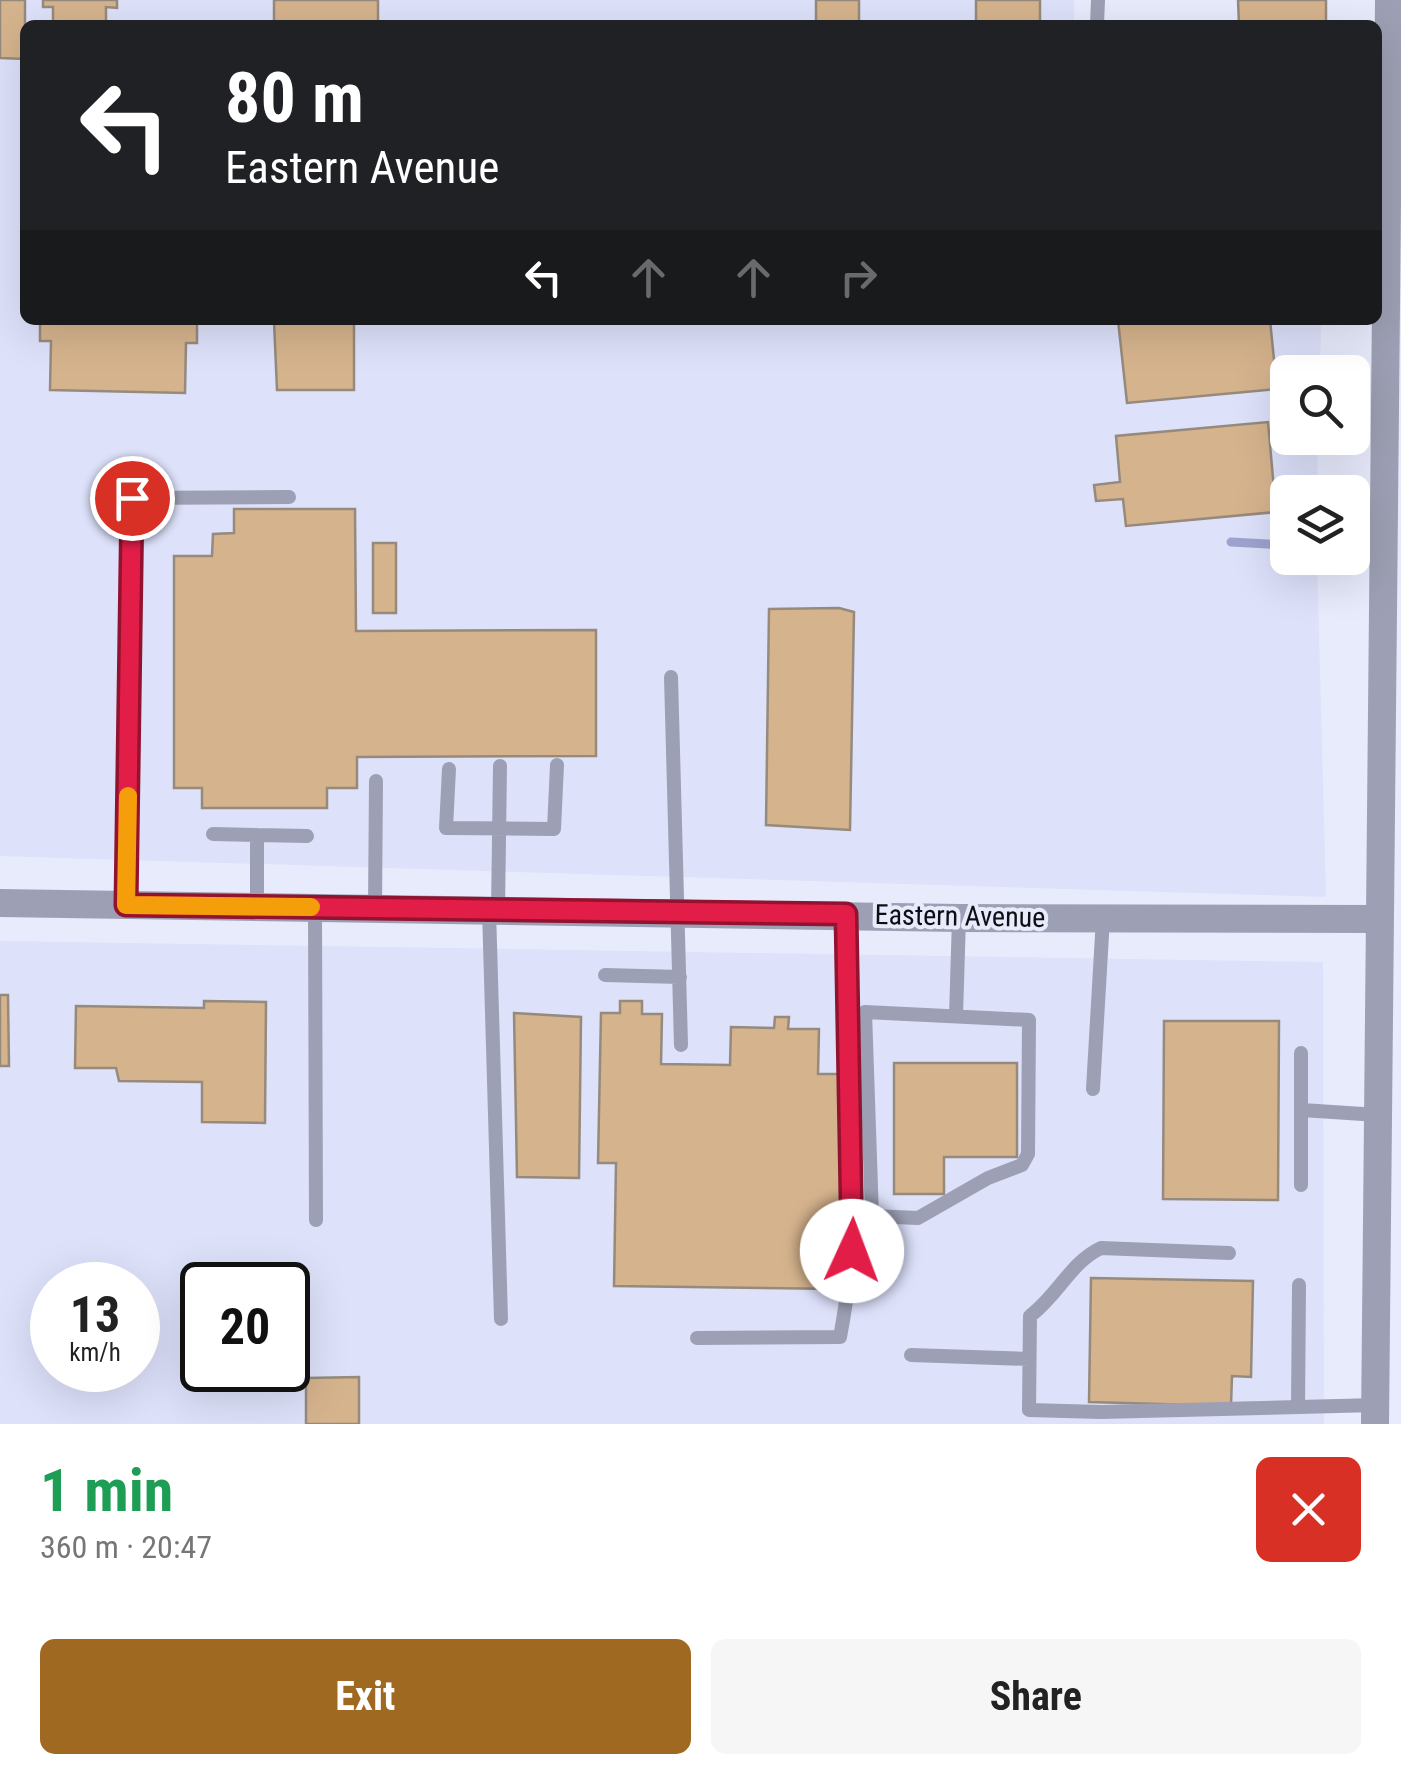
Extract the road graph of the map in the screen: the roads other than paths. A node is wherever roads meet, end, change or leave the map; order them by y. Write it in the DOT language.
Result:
graph roads {
  1 [pos="1390,0"];
  2 [pos="1395,30"];
  3 [pos="1393,430"];
  4 [pos="290,497"];
  5 [pos="671,677"];
  6 [pos="557,765"];
  7 [pos="500,766"];
  8 [pos="449,770"];
  9 [pos="376,780"];
  10 [pos="500,830"];
  11 [pos="213,834"];
  12 [pos="257,835"];
  13 [pos="307,836"];
  14 [pos="0,904"];
  15 [pos="126,905"];
  16 [pos="257,907"];
  17 [pos="315,908"];
  18 [pos="374,908"];
  19 [pos="494,910"];
  20 [pos="679,912"];
  21 [pos="846,914"];
  22 [pos="960,918"];
  23 [pos="1103,918"];
  24 [pos="1380,919"];
  25 [pos="605,975"];
  26 [pos="680,976"];
  27 [pos="956,1016"];
  28 [pos="681,1045"];
  29 [pos="1301,1053"];
  30 [pos="1092,1089"];
  31 [pos="1302,1110"];
  32 [pos="1378,1115"];
  33 [pos="1300,1186"];
  34 [pos="316,1220"];
  35 [pos="1229,1252"];
  36 [pos="1298,1285"];
  37 [pos="501,1319"];
  38 [pos="697,1338"];
  39 [pos="911,1356"];
  40 [pos="1030,1359"];
  41 [pos="1298,1407"];
  42 [pos="1376,1415"];
  1 -- 2 [label="street"];
  2 -- 3 [label="street"];
  3 -- 24 [label="street"];
  4 -- 15 [label="lane"];
  5 -- 20 [label="lane"];
  6 -- 10 [label="lane"];
  7 -- 10 [label="lane"];
  8 -- 10 [label="lane"];
  9 -- 18 [label="lane"];
  10 -- 19 [label="lane"];
  11 -- 12 [label="lane"];
  12 -- 13 [label="lane"];
  12 -- 16 [label="lane"];
  14 -- 15 [label="street, Eastern Avenue"];
  15 -- 16 [label="street, Eastern Avenue"];
  16 -- 17 [label="street, Eastern Avenue"];
  17 -- 18 [label="street, Eastern Avenue"];
  17 -- 34 [label="lane"];
  18 -- 19 [label="street, Eastern Avenue"];
  19 -- 20 [label="street, Eastern Avenue"];
  19 -- 37 [label="lane"];
  20 -- 21 [label="street, Eastern Avenue"];
  20 -- 26 [label="lane"];
  21 -- 22 [label="street, Eastern Avenue"];
  21 -- 38 [label="lane"];
  22 -- 23 [label="street, Eastern Avenue"];
  22 -- 27 [label="lane"];
  23 -- 24 [label="street, Eastern Avenue"];
  23 -- 30 [label="lane"];
  24 -- 32 [label="street"];
  25 -- 26 [label="lane"];
  26 -- 28 [label="lane"];
  27 -- 27 [label="lane"];
  29 -- 31 [label="lane"];
  31 -- 32 [label="lane"];
  31 -- 33 [label="lane"];
  32 -- 42 [label="street"];
  35 -- 40 [label="lane"];
  36 -- 41 [label="lane"];
  39 -- 40 [label="lane"];
  40 -- 41 [label="lane"];
  41 -- 42 [label="lane"];
}
